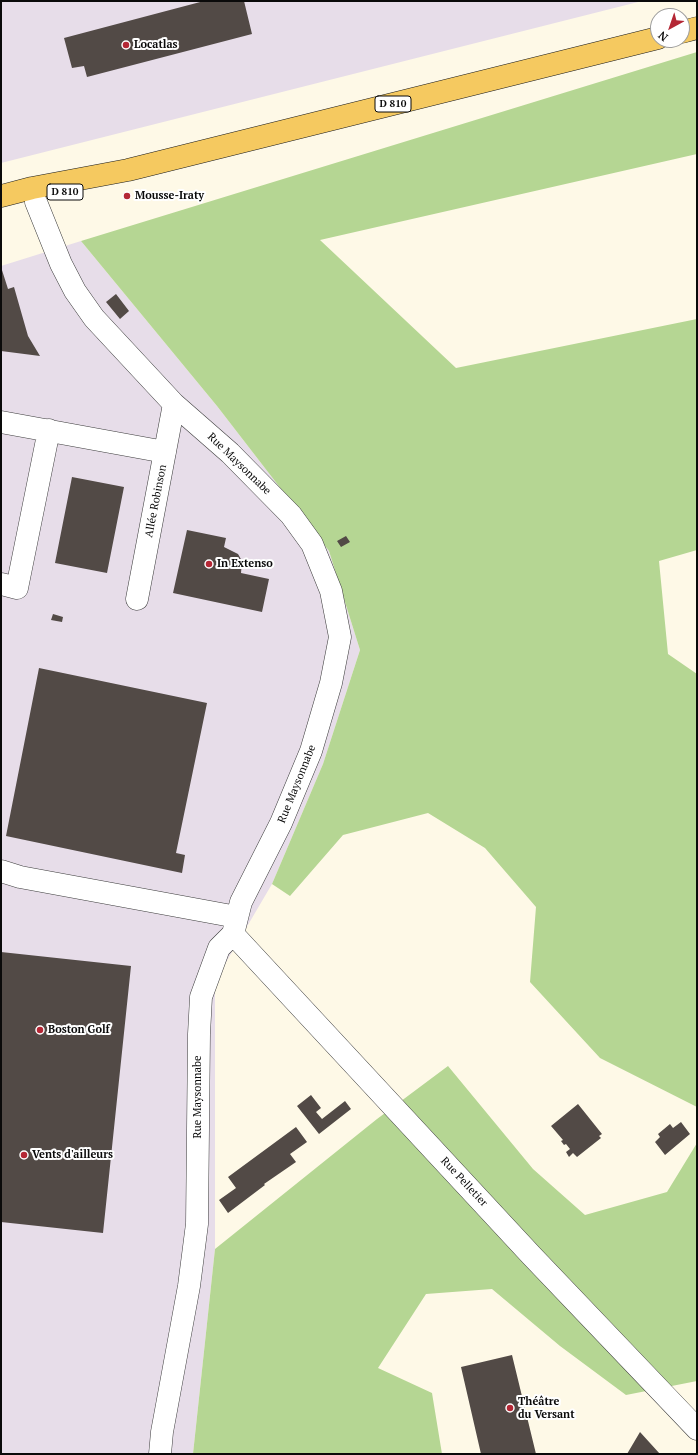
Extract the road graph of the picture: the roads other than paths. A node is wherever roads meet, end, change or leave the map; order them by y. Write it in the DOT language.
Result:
graph roads {
  1 [pos="650,40"];
  2 [pos="128,170"];
  3 [pos="1,196"];
  4 [pos="36,202"];
  5 [pos="1,210"];
  6 [pos="174,404"];
  7 [pos="1,422"];
  8 [pos="49,430"];
  9 [pos="165,452"];
  10 [pos="1,584"];
  11 [pos="137,599"];
  12 [pos="1,871"];
  13 [pos="235,926"];
  14 [pos="697,1429"];
  15 [pos="160,1454"];
  1 -- 2 [label="main road, D 810"];
  2 -- 3 [label="main road, D 810"];
  2 -- 4 [label="main road, D 810"];
  4 -- 5 [label="main road, D 810"];
  4 -- 6 [label="street, Rue Maysonnabe"];
  6 -- 9 [label="street, Allée Robinson"];
  6 -- 13 [label="street, Rue Maysonnabe"];
  7 -- 8 [label="street"];
  8 -- 9 [label="street"];
  8 -- 10 [label="street"];
  9 -- 11 [label="street, Allée Robinson"];
  12 -- 13 [label="street"];
  13 -- 14 [label="street, Rue Pelletier"];
  13 -- 15 [label="street, Rue Maysonnabe"];
}
